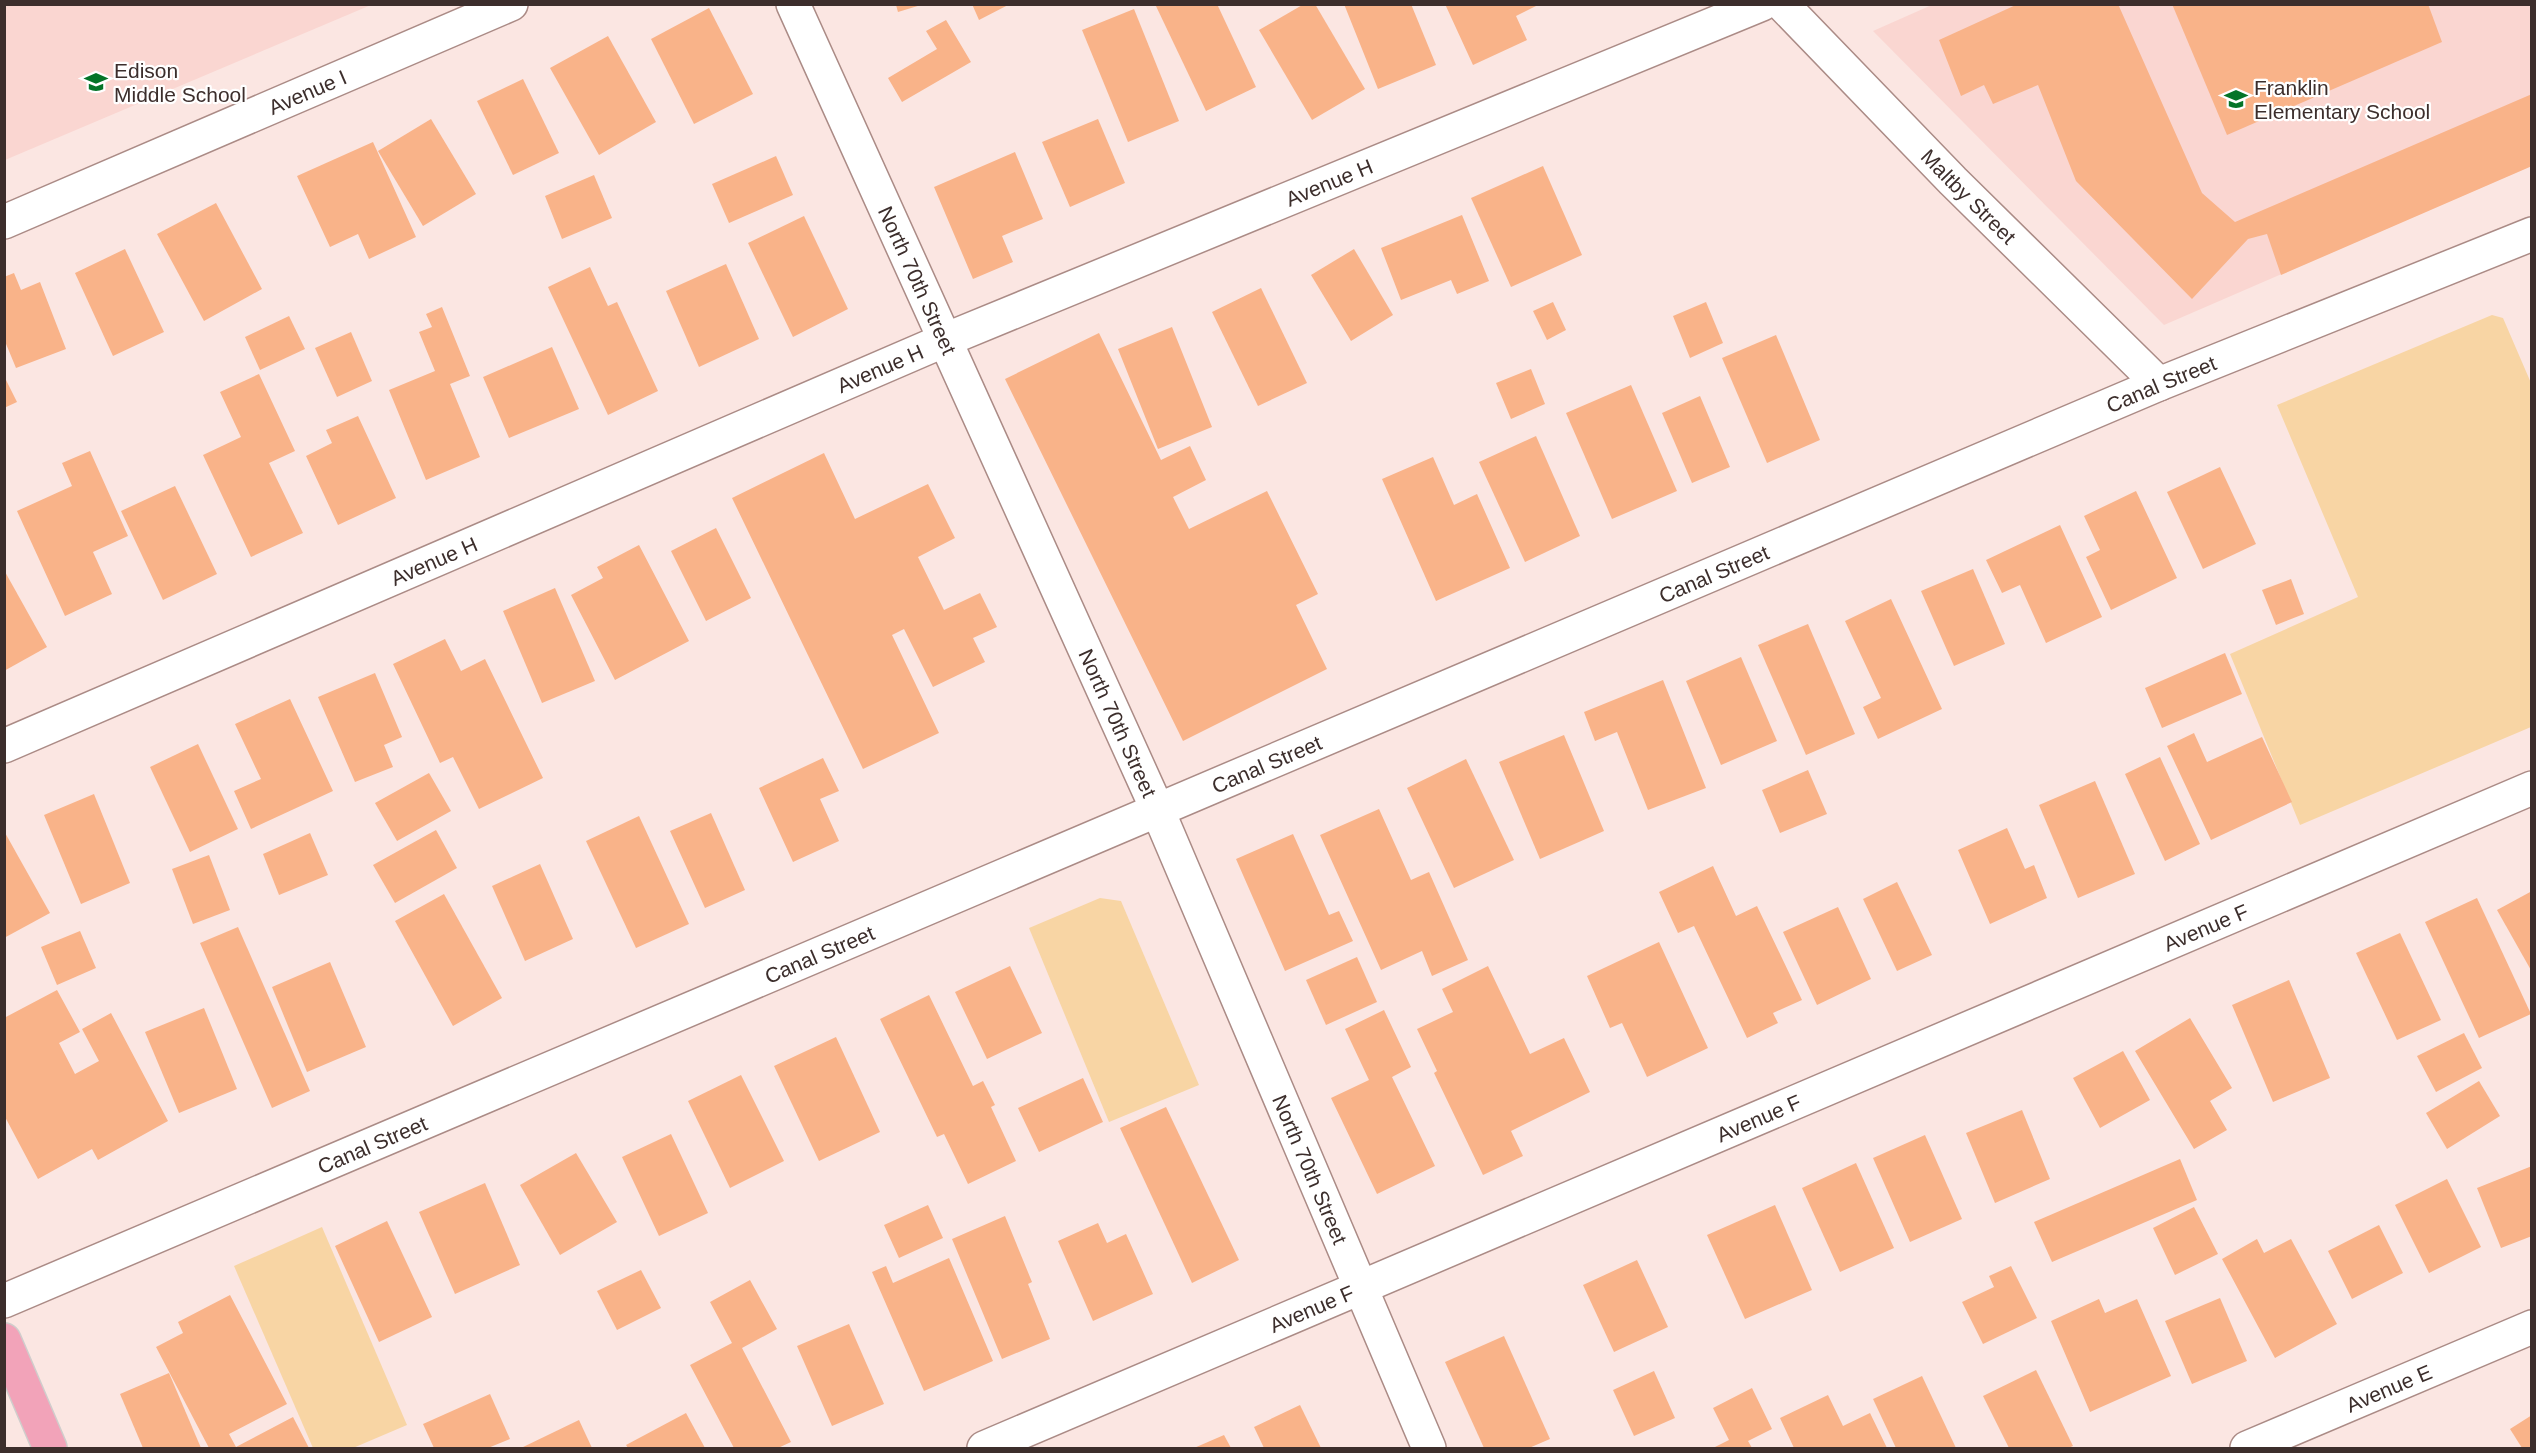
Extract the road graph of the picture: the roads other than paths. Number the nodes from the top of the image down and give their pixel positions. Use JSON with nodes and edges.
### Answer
{"nodes":[{"id":1,"x":511,"y":4,"type":"edge"},
{"id":2,"x":793,"y":4,"type":"edge"},
{"id":3,"x":1762,"y":4,"type":"edge"},
{"id":4,"x":1782,"y":4,"type":"edge"},
{"id":5,"x":4,"y":222,"type":"edge"},
{"id":6,"x":2529,"y":241,"type":"edge"},
{"id":7,"x":945,"y":340,"type":"junction"},
{"id":8,"x":2159,"y":384,"type":"junction"},
{"id":9,"x":4,"y":747,"type":"edge"},
{"id":10,"x":2532,"y":788,"type":"edge"},
{"id":11,"x":1158,"y":811,"type":"junction"},
{"id":12,"x":1361,"y":1289,"type":"junction"},
{"id":13,"x":4,"y":1301,"type":"edge"},
{"id":14,"x":2532,"y":1327,"type":"edge"},
{"id":15,"x":4,"y":1340,"type":"edge"},
{"id":16,"x":51,"y":1449,"type":"edge"},
{"id":17,"x":984,"y":1449,"type":"edge"},
{"id":18,"x":1429,"y":1449,"type":"edge"},
{"id":19,"x":2247,"y":1449,"type":"edge"}],
"edges":[{"from":1,"to":5,"type":"street","name":"Avenue I"},
{"from":2,"to":7,"type":"street","name":"North 70th Street"},
{"from":3,"to":7,"type":"street","name":"Avenue H"},
{"from":4,"to":8,"type":"street","name":"Maltby Street"},
{"from":6,"to":8,"type":"street","name":"Canal Street"},
{"from":7,"to":9,"type":"street","name":"Avenue H"},
{"from":7,"to":11,"type":"street","name":"North 70th Street"},
{"from":8,"to":11,"type":"street","name":"Canal Street"},
{"from":10,"to":12,"type":"street","name":"Avenue F"},
{"from":11,"to":12,"type":"street","name":"North 70th Street"},
{"from":11,"to":13,"type":"street","name":"Canal Street"},
{"from":12,"to":17,"type":"street","name":"Avenue F"},
{"from":12,"to":18,"type":"street","name":"North 70th Street"},
{"from":14,"to":19,"type":"street","name":"Avenue E"},
{"from":15,"to":16,"type":"main road"}]}
